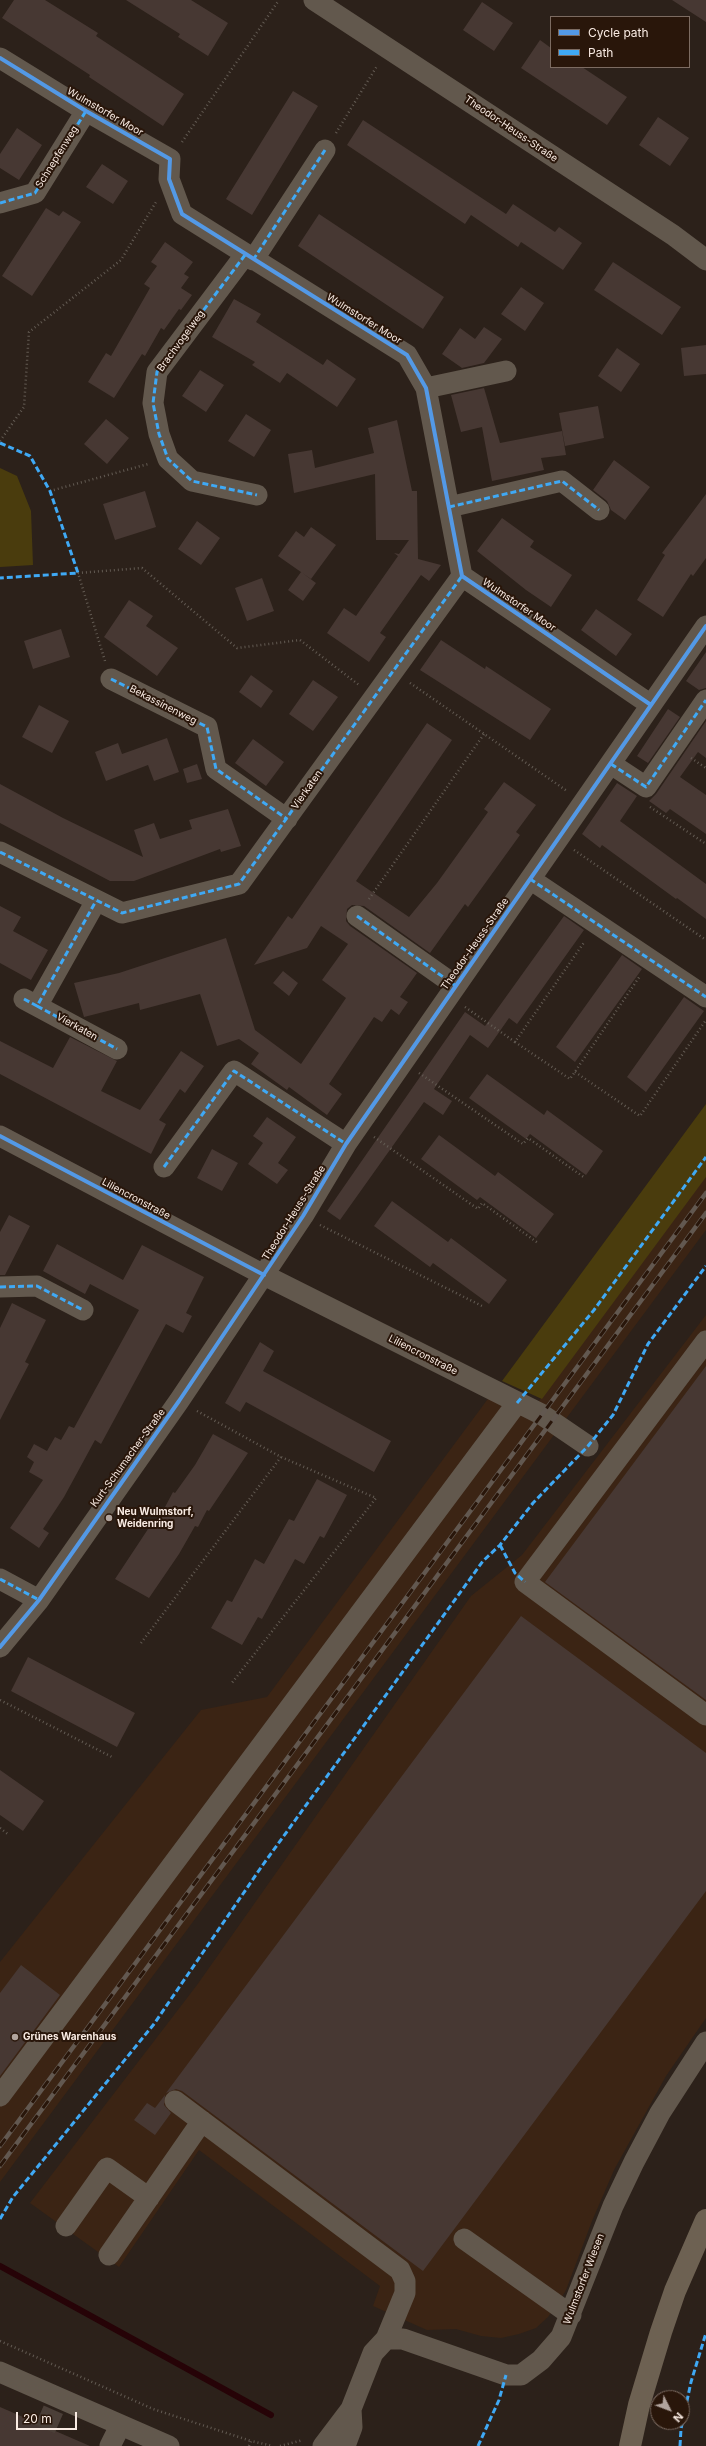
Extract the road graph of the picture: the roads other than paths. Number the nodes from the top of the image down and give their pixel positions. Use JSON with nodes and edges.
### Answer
{"nodes":[{"id":1,"x":314,"y":0,"type":"edge"},
{"id":2,"x":0,"y":58,"type":"edge"},
{"id":3,"x":86,"y":111,"type":"junction"},
{"id":4,"x":325,"y":150,"type":"road end"},
{"id":5,"x":0,"y":203,"type":"edge"},
{"id":6,"x":249,"y":258,"type":"junction"},
{"id":7,"x":706,"y":260,"type":"edge"},
{"id":8,"x":506,"y":371,"type":"dead end"},
{"id":9,"x":426,"y":388,"type":"junction"},
{"id":10,"x":258,"y":495,"type":"dead end"},
{"id":11,"x":449,"y":506,"type":"junction"},
{"id":12,"x":599,"y":510,"type":"dead end"},
{"id":13,"x":462,"y":576,"type":"junction"},
{"id":14,"x":706,"y":626,"type":"edge"},
{"id":15,"x":111,"y":679,"type":"road end"},
{"id":16,"x":706,"y":700,"type":"edge"},
{"id":17,"x":651,"y":705,"type":"junction"},
{"id":18,"x":611,"y":764,"type":"junction"},
{"id":19,"x":287,"y":819,"type":"junction"},
{"id":20,"x":0,"y":852,"type":"edge"},
{"id":21,"x":530,"y":879,"type":"junction"},
{"id":22,"x":96,"y":901,"type":"junction"},
{"id":23,"x":357,"y":916,"type":"road end"},
{"id":24,"x":453,"y":991,"type":"junction"},
{"id":25,"x":706,"y":997,"type":"edge"},
{"id":26,"x":116,"y":1049,"type":"dead end"},
{"id":27,"x":0,"y":1136,"type":"edge"},
{"id":28,"x":346,"y":1144,"type":"junction"},
{"id":29,"x":164,"y":1167,"type":"dead end"},
{"id":30,"x":264,"y":1275,"type":"junction"},
{"id":31,"x":0,"y":1287,"type":"edge"},
{"id":32,"x":83,"y":1310,"type":"dead end"},
{"id":33,"x":706,"y":1341,"type":"edge"},
{"id":34,"x":517,"y":1403,"type":"junction"},
{"id":35,"x":588,"y":1446,"type":"dead end"},
{"id":36,"x":0,"y":1579,"type":"edge"},
{"id":37,"x":39,"y":1600,"type":"junction"},
{"id":38,"x":0,"y":1647,"type":"edge"},
{"id":39,"x":706,"y":1715,"type":"edge"},
{"id":40,"x":706,"y":2042,"type":"edge"},
{"id":41,"x":0,"y":2096,"type":"edge"},
{"id":42,"x":174,"y":2101,"type":"dead end"},
{"id":43,"x":202,"y":2121,"type":"junction"},
{"id":44,"x":149,"y":2198,"type":"junction"},
{"id":45,"x":706,"y":2220,"type":"edge"},
{"id":46,"x":66,"y":2226,"type":"dead end"},
{"id":47,"x":464,"y":2239,"type":"dead end"},
{"id":48,"x":109,"y":2255,"type":"dead end"},
{"id":49,"x":572,"y":2315,"type":"junction"},
{"id":50,"x":386,"y":2340,"type":"junction"},
{"id":51,"x":0,"y":2372,"type":"edge"},
{"id":52,"x":351,"y":2409,"type":"junction"},
{"id":53,"x":120,"y":2426,"type":"junction"},
{"id":54,"x":110,"y":2446,"type":"edge"},
{"id":55,"x":169,"y":2446,"type":"edge"},
{"id":56,"x":323,"y":2446,"type":"edge"},
{"id":57,"x":345,"y":2446,"type":"edge"},
{"id":58,"x":630,"y":2446,"type":"edge"}],
"edges":[{"from":1,"to":7,"type":"street","name":"Theodor-Heuss-Straße"},
{"from":2,"to":3,"type":"street","name":"Wulmstorfer Moor"},
{"from":3,"to":5,"type":"street","name":"Schnepfenweg"},
{"from":3,"to":6,"type":"street","name":"Wulmstorfer Moor"},
{"from":4,"to":6,"type":"street"},
{"from":6,"to":9,"type":"street","name":"Wulmstorfer Moor"},
{"from":6,"to":10,"type":"street","name":"Brachvogelweg"},
{"from":8,"to":9,"type":"street"},
{"from":9,"to":11,"type":"street","name":"Wulmstorfer Moor"},
{"from":11,"to":12,"type":"street"},
{"from":11,"to":13,"type":"street","name":"Wulmstorfer Moor"},
{"from":13,"to":17,"type":"street","name":"Wulmstorfer Moor"},
{"from":13,"to":19,"type":"street","name":"Vierkaten"},
{"from":14,"to":17,"type":"street","name":"Theodor-Heuss-Straße"},
{"from":15,"to":19,"type":"street","name":"Bekassinenweg"},
{"from":16,"to":18,"type":"street"},
{"from":17,"to":18,"type":"street","name":"Theodor-Heuss-Straße"},
{"from":18,"to":21,"type":"street","name":"Theodor-Heuss-Straße"},
{"from":19,"to":22,"type":"street","name":"Vierkaten"},
{"from":20,"to":22,"type":"street","name":"Vierkaten"},
{"from":21,"to":24,"type":"street","name":"Theodor-Heuss-Straße"},
{"from":21,"to":25,"type":"street"},
{"from":22,"to":26,"type":"street","name":"Vierkaten"},
{"from":23,"to":24,"type":"street"},
{"from":24,"to":28,"type":"street","name":"Theodor-Heuss-Straße"},
{"from":27,"to":30,"type":"street","name":"Liliencronstraße"},
{"from":28,"to":29,"type":"street"},
{"from":28,"to":30,"type":"street","name":"Theodor-Heuss-Straße"},
{"from":30,"to":34,"type":"street","name":"Liliencronstraße"},
{"from":30,"to":37,"type":"street","name":"Kurt-Schumacher-Straße"},
{"from":31,"to":32,"type":"street"},
{"from":33,"to":39,"type":"street"},
{"from":34,"to":35,"type":"street","name":"Liliencronstraße"},
{"from":34,"to":41,"type":"street"},
{"from":36,"to":37,"type":"street"},
{"from":37,"to":38,"type":"street","name":"Kurt-Schumacher-Straße"},
{"from":40,"to":49,"type":"street","name":"Wulmstorfer Wiesen"},
{"from":42,"to":43,"type":"street"},
{"from":43,"to":44,"type":"street"},
{"from":43,"to":50,"type":"street"},
{"from":44,"to":46,"type":"street"},
{"from":44,"to":48,"type":"street"},
{"from":45,"to":58,"type":"main road"},
{"from":47,"to":49,"type":"street"},
{"from":49,"to":50,"type":"street","name":"Wulmstorfer Wiesen"},
{"from":50,"to":52,"type":"street"},
{"from":51,"to":53,"type":"street"},
{"from":52,"to":56,"type":"street"},
{"from":52,"to":57,"type":"street"},
{"from":53,"to":54,"type":"street"},
{"from":53,"to":55,"type":"street"}]}
